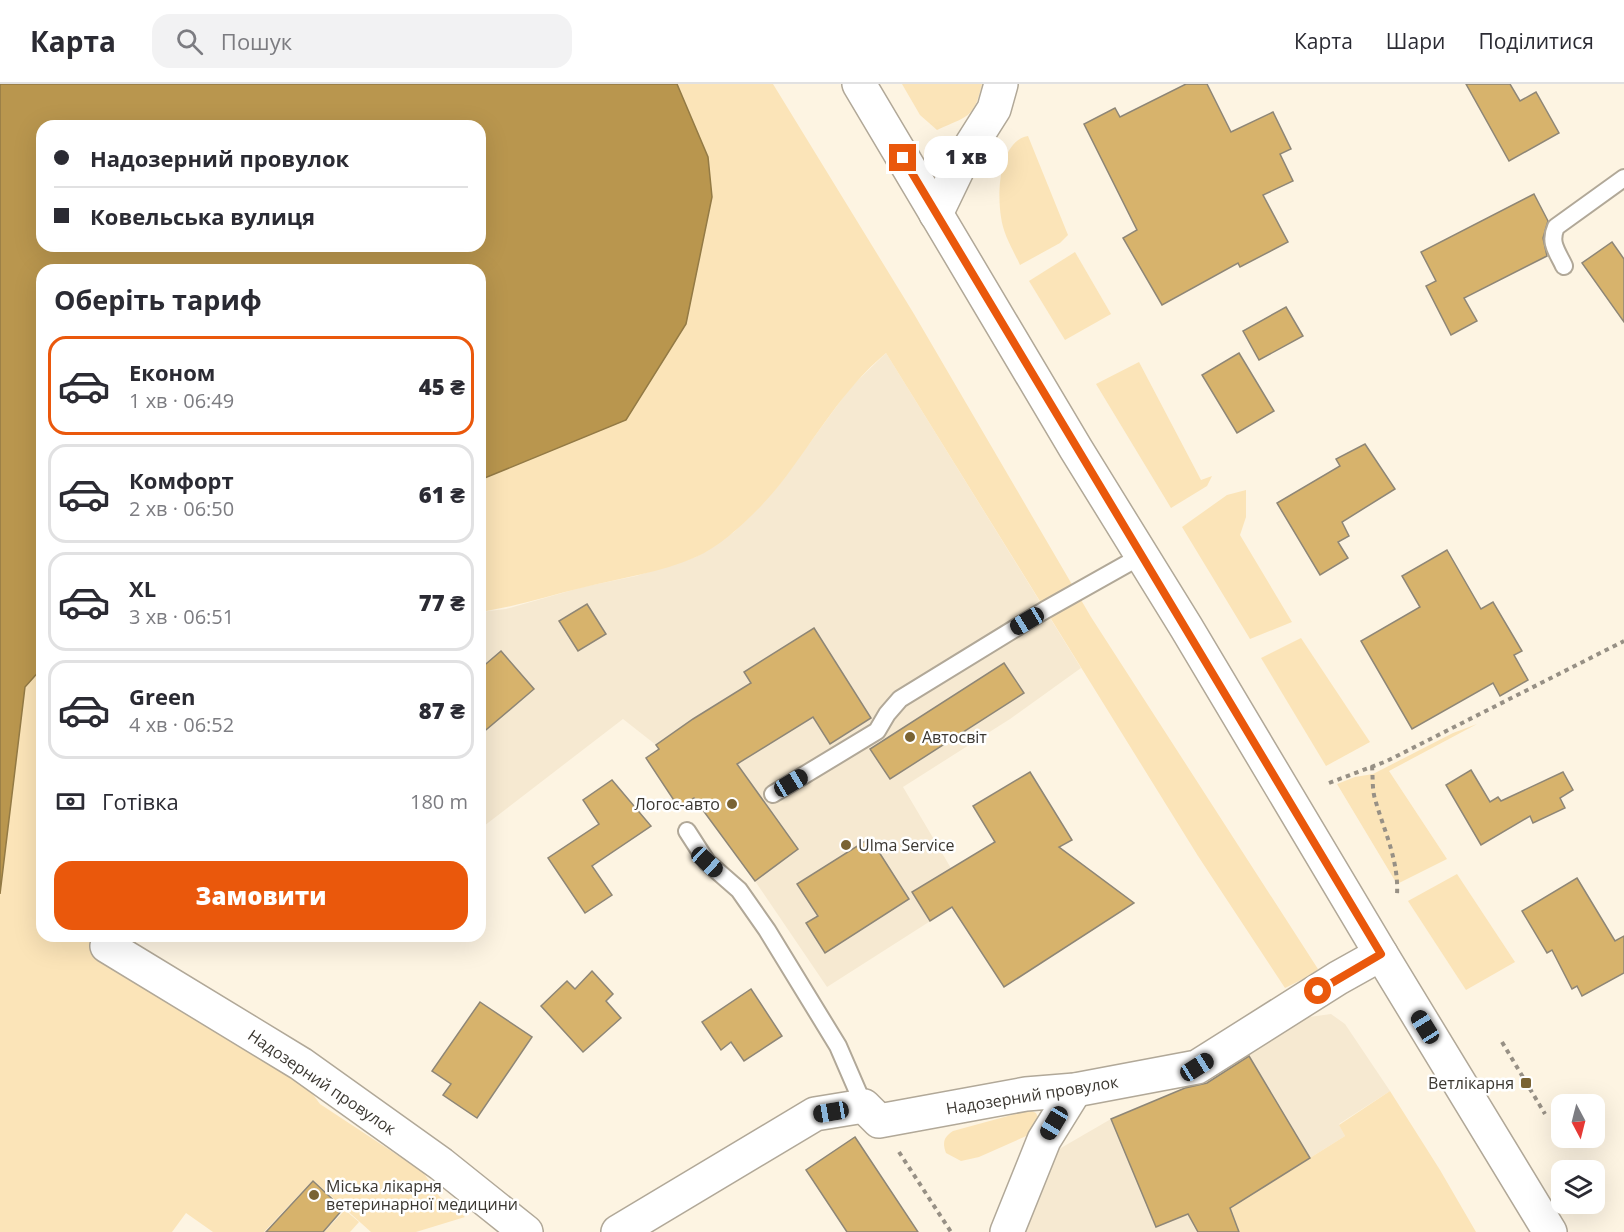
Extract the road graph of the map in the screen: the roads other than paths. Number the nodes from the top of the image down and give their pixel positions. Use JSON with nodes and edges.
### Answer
{"nodes":[{"id":1,"x":859,"y":84,"type":"edge"},
{"id":2,"x":1001,"y":84,"type":"edge"},
{"id":3,"x":1624,"y":178,"type":"edge"},
{"id":4,"x":936,"y":214,"type":"junction"},
{"id":5,"x":1564,"y":266,"type":"dead end"},
{"id":6,"x":1141,"y":556,"type":"junction"},
{"id":7,"x":773,"y":794,"type":"dead end"},
{"id":8,"x":687,"y":831,"type":"dead end"},
{"id":9,"x":103,"y":942,"type":"edge"},
{"id":10,"x":1381,"y":954,"type":"junction"},
{"id":11,"x":1075,"y":1090,"type":"junction"},
{"id":12,"x":872,"y":1113,"type":"junction"},
{"id":13,"x":526,"y":1232,"type":"edge"},
{"id":14,"x":618,"y":1232,"type":"edge"},
{"id":15,"x":1007,"y":1232,"type":"edge"},
{"id":16,"x":1550,"y":1232,"type":"edge"}],
"edges":[{"from":1,"to":4,"type":"street"},
{"from":2,"to":4,"type":"street"},
{"from":3,"to":5,"type":"lane"},
{"from":4,"to":6,"type":"street"},
{"from":6,"to":7,"type":"lane"},
{"from":6,"to":10,"type":"street"},
{"from":8,"to":12,"type":"lane"},
{"from":9,"to":13,"type":"street","name":"Надозерний провулок"},
{"from":10,"to":11,"type":"street","name":"Надозерний провулок"},
{"from":10,"to":16,"type":"street"},
{"from":11,"to":12,"type":"street","name":"Надозерний провулок"},
{"from":11,"to":15,"type":"street"},
{"from":12,"to":14,"type":"street","name":"Надозерний провулок"}]}
